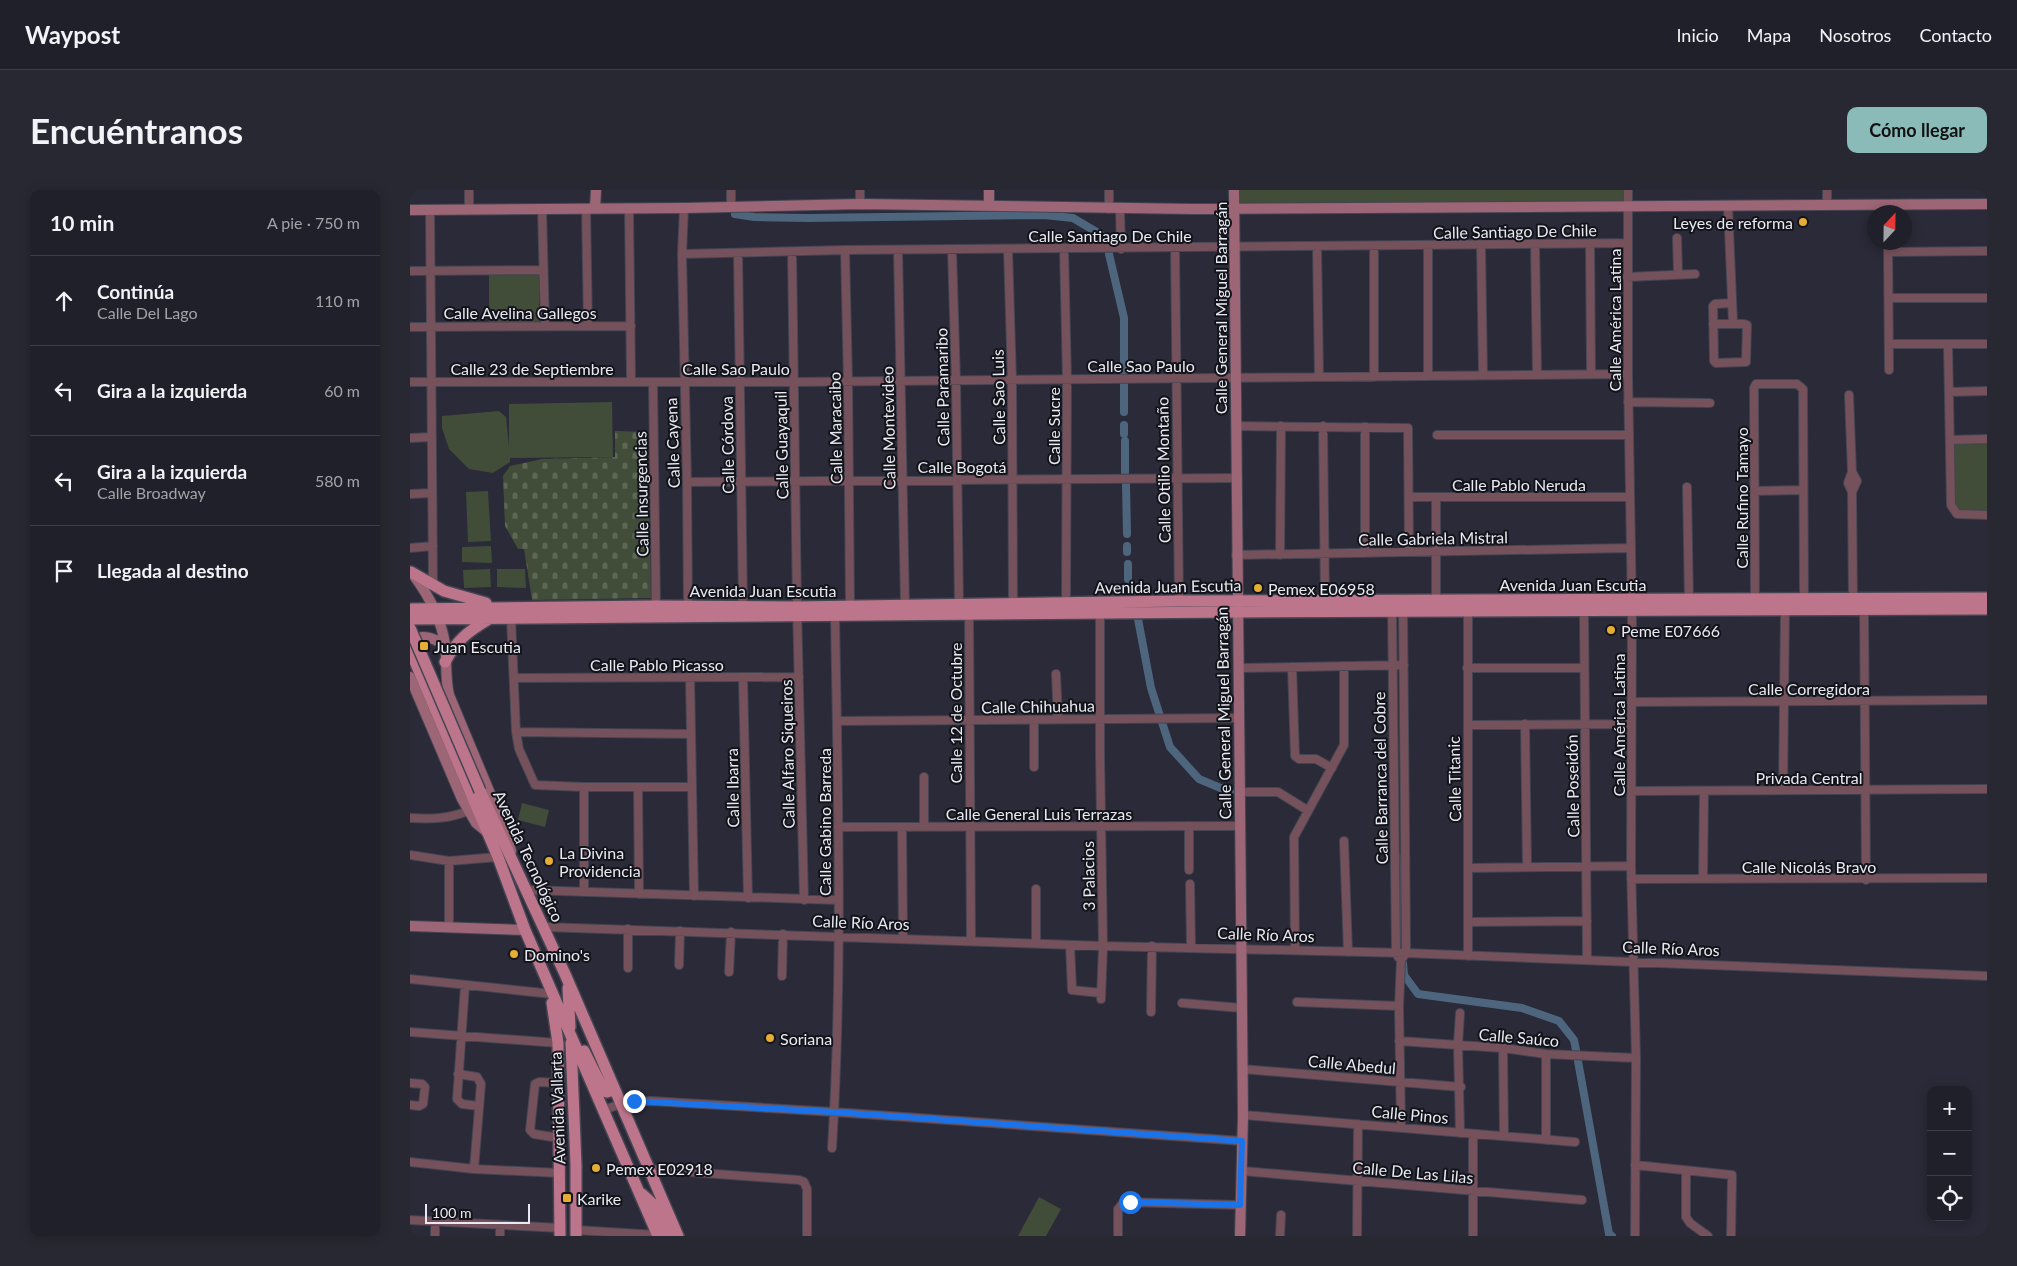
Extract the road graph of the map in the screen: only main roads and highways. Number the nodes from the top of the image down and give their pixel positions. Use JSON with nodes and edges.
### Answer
{"nodes":[{"id":1,"x":596,"y":190,"type":"edge"},
{"id":2,"x":989,"y":190,"type":"edge"},
{"id":3,"x":1234,"y":190,"type":"edge"},
{"id":4,"x":1987,"y":204,"type":"edge"},
{"id":5,"x":989,"y":205,"type":"junction"},
{"id":6,"x":590,"y":208,"type":"junction"},
{"id":7,"x":1867,"y":208,"type":"edge"},
{"id":8,"x":1912,"y":208,"type":"edge"},
{"id":9,"x":1233,"y":209,"type":"junction"},
{"id":10,"x":410,"y":210,"type":"edge"},
{"id":11,"x":411,"y":571,"type":"edge"},
{"id":12,"x":1987,"y":598,"type":"edge"},
{"id":13,"x":1755,"y":605,"type":"junction"},
{"id":14,"x":1859,"y":605,"type":"junction"},
{"id":15,"x":1468,"y":606,"type":"junction"},
{"id":16,"x":1631,"y":606,"type":"junction"},
{"id":17,"x":1139,"y":607,"type":"junction"},
{"id":18,"x":1237,"y":607,"type":"junction"},
{"id":19,"x":1398,"y":607,"type":"junction"},
{"id":20,"x":410,"y":608,"type":"edge"},
{"id":21,"x":434,"y":608,"type":"junction"},
{"id":22,"x":502,"y":608,"type":"junction"},
{"id":23,"x":1100,"y":608,"type":"junction"},
{"id":24,"x":1987,"y":609,"type":"edge"},
{"id":25,"x":964,"y":610,"type":"junction"},
{"id":26,"x":688,"y":612,"type":"junction"},
{"id":27,"x":798,"y":612,"type":"junction"},
{"id":28,"x":490,"y":618,"type":"junction"},
{"id":29,"x":410,"y":619,"type":"edge"},
{"id":30,"x":438,"y":620,"type":"junction"},
{"id":31,"x":410,"y":628,"type":"edge"},
{"id":32,"x":410,"y":641,"type":"edge"},
{"id":33,"x":445,"y":644,"type":"junction"},
{"id":34,"x":410,"y":650,"type":"edge"},
{"id":35,"x":444,"y":662,"type":"junction"},
{"id":36,"x":410,"y":678,"type":"edge"},
{"id":37,"x":475,"y":789,"type":"junction"},
{"id":38,"x":488,"y":833,"type":"junction"},
{"id":39,"x":512,"y":857,"type":"junction"},
{"id":40,"x":410,"y":926,"type":"edge"},
{"id":41,"x":525,"y":930,"type":"junction"},
{"id":42,"x":568,"y":980,"type":"junction"},
{"id":43,"x":552,"y":994,"type":"junction"},
{"id":44,"x":572,"y":1040,"type":"junction"},
{"id":45,"x":614,"y":1090,"type":"junction"},
{"id":46,"x":639,"y":1192,"type":"junction"},
{"id":47,"x":560,"y":1232,"type":"edge"},
{"id":48,"x":576,"y":1233,"type":"edge"},
{"id":49,"x":660,"y":1236,"type":"edge"},
{"id":50,"x":678,"y":1236,"type":"edge"},
{"id":51,"x":1240,"y":1236,"type":"edge"}],
"edges":[{"from":1,"to":6,"type":"main road"},
{"from":2,"to":5,"type":"main road"},
{"from":3,"to":9,"type":"main road","name":"Calle General Miguel Barragán"},
{"from":4,"to":8,"type":"main road"},
{"from":5,"to":6,"type":"main road"},
{"from":5,"to":9,"type":"main road"},
{"from":6,"to":10,"type":"main road"},
{"from":7,"to":9,"type":"main road"},
{"from":9,"to":18,"type":"main road","name":"Calle General Miguel Barragán"},
{"from":11,"to":21,"type":"main road"},
{"from":11,"to":22,"type":"main road"},
{"from":12,"to":14,"type":"main road","name":"Avenida Juan Escutia"},
{"from":13,"to":14,"type":"main road","name":"Avenida Juan Escutia"},
{"from":13,"to":14,"type":"main road","name":"Avenida Juan Escutia"},
{"from":13,"to":16,"type":"main road","name":"Avenida Juan Escutia"},
{"from":14,"to":24,"type":"main road","name":"Avenida Juan Escutia"},
{"from":15,"to":16,"type":"main road","name":"Avenida Juan Escutia"},
{"from":15,"to":16,"type":"main road","name":"Avenida Juan Escutia"},
{"from":15,"to":19,"type":"main road","name":"Avenida Juan Escutia"},
{"from":15,"to":19,"type":"main road","name":"Avenida Juan Escutia"},
{"from":17,"to":18,"type":"main road","name":"Avenida Juan Escutia"},
{"from":17,"to":18,"type":"main road","name":"Avenida Juan Escutia"},
{"from":17,"to":23,"type":"main road","name":"Avenida Juan Escutia"},
{"from":18,"to":19,"type":"main road","name":"Avenida Juan Escutia"},
{"from":18,"to":19,"type":"main road","name":"Avenida Juan Escutia"},
{"from":18,"to":51,"type":"main road","name":"Calle General Miguel Barragán"},
{"from":20,"to":21,"type":"main road","name":"Avenida Juan Escutia"},
{"from":21,"to":22,"type":"main road","name":"Avenida Juan Escutia"},
{"from":21,"to":30,"type":"main road"},
{"from":22,"to":26,"type":"main road","name":"Avenida Juan Escutia"},
{"from":23,"to":25,"type":"main road","name":"Avenida Juan Escutia"},
{"from":23,"to":25,"type":"main road","name":"Avenida Juan Escutia"},
{"from":25,"to":27,"type":"main road","name":"Avenida Juan Escutia"},
{"from":25,"to":27,"type":"main road","name":"Avenida Juan Escutia"},
{"from":26,"to":27,"type":"main road","name":"Avenida Juan Escutia"},
{"from":26,"to":27,"type":"main road","name":"Avenida Juan Escutia"},
{"from":26,"to":28,"type":"main road","name":"Avenida Juan Escutia"},
{"from":28,"to":30,"type":"main road","name":"Avenida Juan Escutia"},
{"from":28,"to":35,"type":"main road"},
{"from":29,"to":30,"type":"main road","name":"Avenida Juan Escutia"},
{"from":30,"to":33,"type":"main road"},
{"from":31,"to":37,"type":"main road","name":"Avenida Tecnológico","bridge":true},
{"from":32,"to":33,"type":"main road"},
{"from":33,"to":35,"type":"main road"},
{"from":34,"to":37,"type":"main road","name":"Avenida Tecnológico"},
{"from":35,"to":39,"type":"main road"},
{"from":36,"to":38,"type":"main road"},
{"from":37,"to":38,"type":"main road","name":"Avenida Tecnológico"},
{"from":37,"to":39,"type":"main road","name":"Avenida Tecnológico"},
{"from":38,"to":41,"type":"main road","name":"Avenida Tecnológico"},
{"from":39,"to":42,"type":"main road","name":"Avenida Tecnológico"},
{"from":40,"to":41,"type":"main road"},
{"from":41,"to":43,"type":"main road","name":"Avenida Tecnológico"},
{"from":42,"to":44,"type":"main road","name":"Avenida Vallarta"},
{"from":42,"to":45,"type":"main road","name":"Avenida Tecnológico"},
{"from":43,"to":44,"type":"main road","name":"Avenida Tecnológico"},
{"from":43,"to":47,"type":"main road","name":"Avenida Vallarta"},
{"from":44,"to":45,"type":"main road"},
{"from":44,"to":46,"type":"main road","name":"Avenida Tecnológico"},
{"from":44,"to":48,"type":"main road","name":"Avenida Vallarta"},
{"from":45,"to":50,"type":"main road","name":"Avenida Tecnológico"},
{"from":46,"to":49,"type":"main road","name":"Avenida Tecnológico"},
{"from":46,"to":50,"type":"main road"}]}
